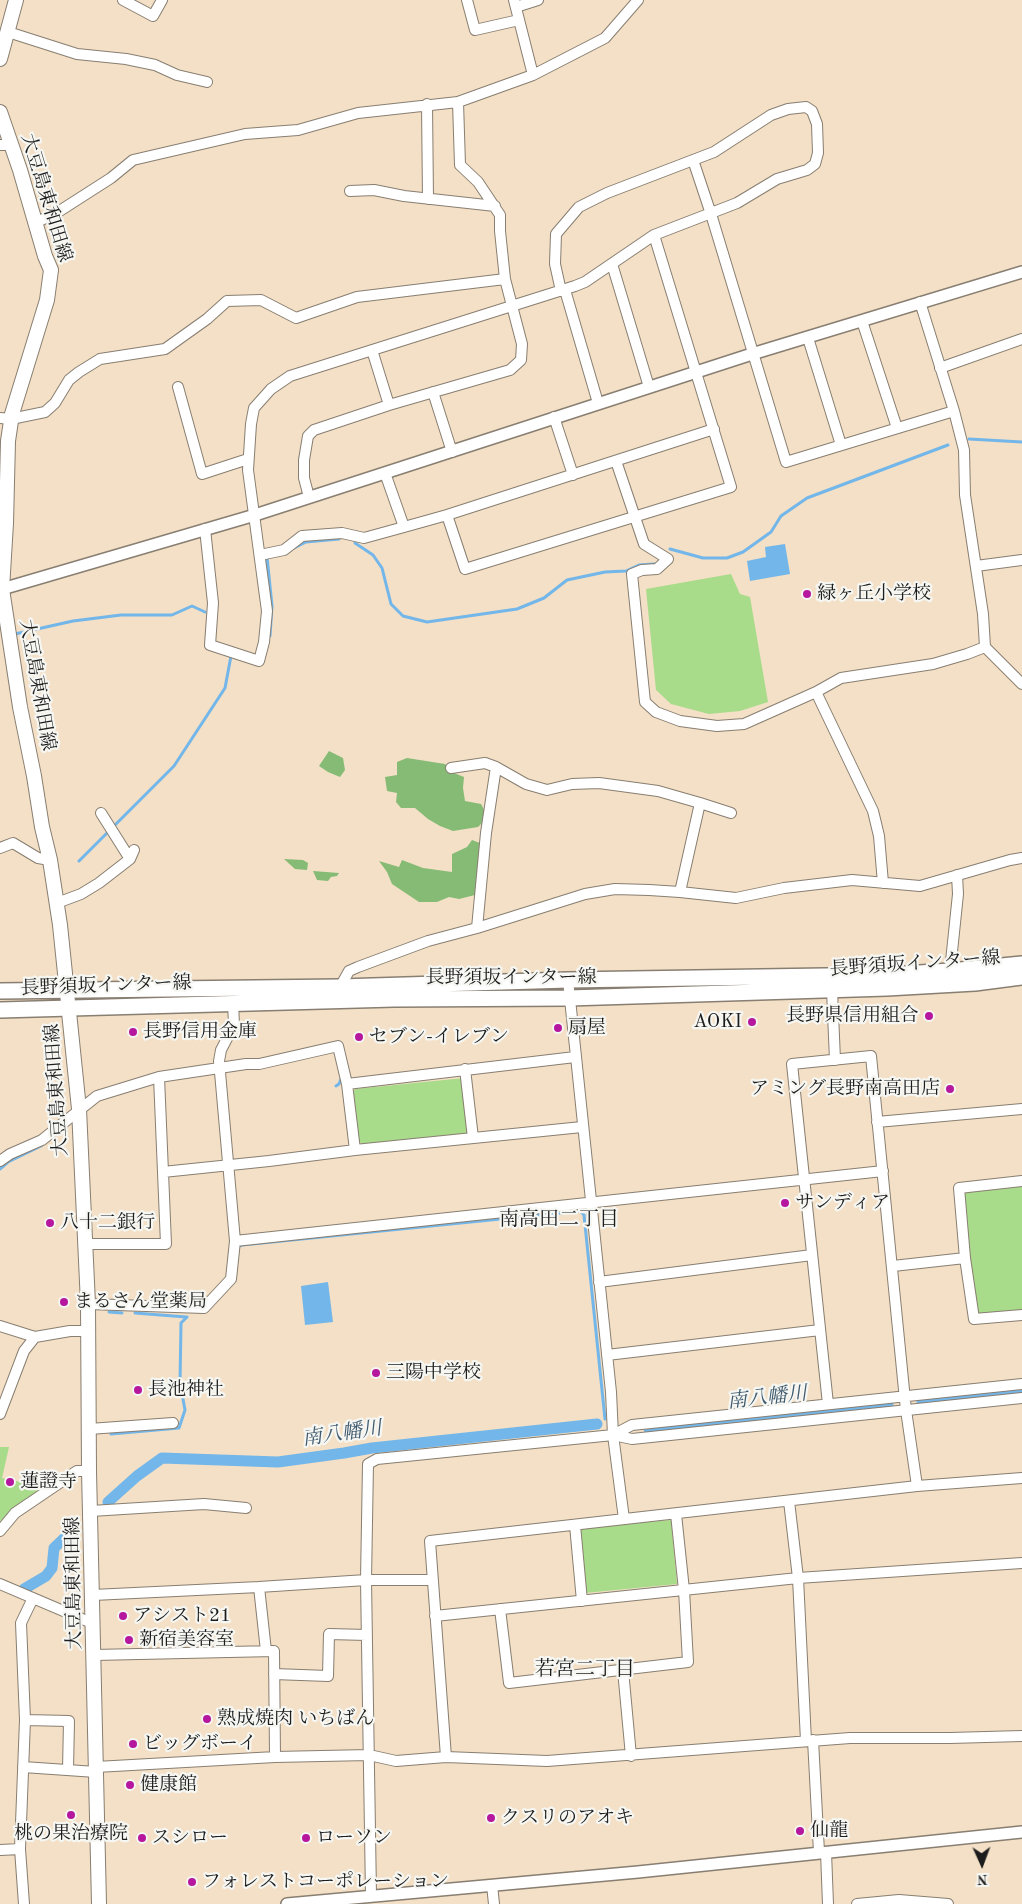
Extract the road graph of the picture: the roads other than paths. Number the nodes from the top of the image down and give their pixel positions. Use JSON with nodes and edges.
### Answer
{"nodes":[{"id":1,"x":16,"y":0,"type":"edge"},
{"id":2,"x":123,"y":0,"type":"edge"},
{"id":3,"x":162,"y":0,"type":"edge"},
{"id":4,"x":467,"y":0,"type":"edge"},
{"id":5,"x":538,"y":0,"type":"edge"},
{"id":6,"x":638,"y":0,"type":"edge"},
{"id":7,"x":515,"y":4,"type":"edge"},
{"id":8,"x":519,"y":20,"type":"junction"},
{"id":9,"x":8,"y":32,"type":"junction"},
{"id":10,"x":0,"y":59,"type":"edge"},
{"id":11,"x":534,"y":75,"type":"junction"},
{"id":12,"x":207,"y":82,"type":"dead end"},
{"id":13,"x":458,"y":102,"type":"junction"},
{"id":14,"x":427,"y":104,"type":"junction"},
{"id":15,"x":0,"y":112,"type":"edge"},
{"id":16,"x":5,"y":145,"type":"edge"},
{"id":17,"x":693,"y":160,"type":"junction"},
{"id":18,"x":350,"y":191,"type":"dead end"},
{"id":19,"x":428,"y":199,"type":"junction"},
{"id":20,"x":495,"y":206,"type":"junction"},
{"id":21,"x":711,"y":214,"type":"junction"},
{"id":22,"x":35,"y":223,"type":"junction"},
{"id":23,"x":654,"y":235,"type":"junction"},
{"id":24,"x":612,"y":264,"type":"junction"},
{"id":25,"x":1022,"y":272,"type":"edge"},
{"id":26,"x":505,"y":279,"type":"junction"},
{"id":27,"x":563,"y":290,"type":"junction"},
{"id":28,"x":920,"y":302,"type":"junction"},
{"id":29,"x":511,"y":307,"type":"junction"},
{"id":30,"x":862,"y":321,"type":"junction"},
{"id":31,"x":808,"y":338,"type":"junction"},
{"id":32,"x":1022,"y":339,"type":"edge"},
{"id":33,"x":372,"y":350,"type":"junction"},
{"id":34,"x":752,"y":354,"type":"junction"},
{"id":35,"x":940,"y":368,"type":"junction"},
{"id":36,"x":695,"y":373,"type":"junction"},
{"id":37,"x":178,"y":387,"type":"dead end"},
{"id":38,"x":649,"y":387,"type":"junction"},
{"id":39,"x":433,"y":392,"type":"junction"},
{"id":40,"x":598,"y":403,"type":"junction"},
{"id":41,"x":389,"y":405,"type":"junction"},
{"id":42,"x":954,"y":411,"type":"junction"},
{"id":43,"x":554,"y":417,"type":"junction"},
{"id":44,"x":6,"y":418,"type":"edge"},
{"id":45,"x":896,"y":428,"type":"junction"},
{"id":46,"x":714,"y":429,"type":"junction"},
{"id":47,"x":841,"y":445,"type":"junction"},
{"id":48,"x":452,"y":452,"type":"junction"},
{"id":49,"x":248,"y":459,"type":"junction"},
{"id":50,"x":616,"y":461,"type":"junction"},
{"id":51,"x":385,"y":472,"type":"junction"},
{"id":52,"x":573,"y":475,"type":"junction"},
{"id":53,"x":309,"y":497,"type":"junction"},
{"id":54,"x":255,"y":515,"type":"junction"},
{"id":55,"x":447,"y":515,"type":"junction"},
{"id":56,"x":634,"y":517,"type":"junction"},
{"id":57,"x":3,"y":523,"type":"edge"},
{"id":58,"x":404,"y":526,"type":"junction"},
{"id":59,"x":205,"y":528,"type":"junction"},
{"id":60,"x":260,"y":555,"type":"junction"},
{"id":61,"x":1022,"y":560,"type":"edge"},
{"id":62,"x":976,"y":566,"type":"junction"},
{"id":63,"x":2,"y":589,"type":"junction"},
{"id":64,"x":5,"y":636,"type":"edge"},
{"id":65,"x":985,"y":646,"type":"junction"},
{"id":66,"x":1022,"y":684,"type":"edge"},
{"id":67,"x":816,"y":692,"type":"junction"},
{"id":68,"x":496,"y":767,"type":"junction"},
{"id":69,"x":451,"y":768,"type":"dead end"},
{"id":70,"x":700,"y":803,"type":"junction"},
{"id":71,"x":101,"y":813,"type":"dead end"},
{"id":72,"x":731,"y":813,"type":"dead end"},
{"id":73,"x":0,"y":848,"type":"edge"},
{"id":74,"x":1022,"y":858,"type":"edge"},
{"id":75,"x":50,"y":860,"type":"junction"},
{"id":76,"x":957,"y":875,"type":"junction"},
{"id":77,"x":884,"y":883,"type":"junction"},
{"id":78,"x":680,"y":892,"type":"junction"},
{"id":79,"x":57,"y":903,"type":"junction"},
{"id":80,"x":477,"y":928,"type":"junction"},
{"id":81,"x":1022,"y":964,"type":"edge"},
{"id":82,"x":950,"y":971,"type":"junction"},
{"id":83,"x":1022,"y":977,"type":"edge"},
{"id":84,"x":568,"y":980,"type":"junction"},
{"id":85,"x":340,"y":987,"type":"junction"},
{"id":86,"x":68,"y":990,"type":"junction"},
{"id":87,"x":832,"y":990,"type":"junction"},
{"id":88,"x":0,"y":991,"type":"edge"},
{"id":89,"x":569,"y":998,"type":"junction"},
{"id":90,"x":233,"y":1002,"type":"junction"},
{"id":91,"x":69,"y":1008,"type":"junction"},
{"id":92,"x":0,"y":1010,"type":"edge"},
{"id":93,"x":576,"y":1058,"type":"junction"},
{"id":94,"x":835,"y":1060,"type":"junction"},
{"id":95,"x":220,"y":1068,"type":"junction"},
{"id":96,"x":465,"y":1069,"type":"junction"},
{"id":97,"x":159,"y":1077,"type":"junction"},
{"id":98,"x":347,"y":1084,"type":"junction"},
{"id":99,"x":1022,"y":1109,"type":"edge"},
{"id":100,"x":79,"y":1110,"type":"junction"},
{"id":101,"x":877,"y":1122,"type":"junction"},
{"id":102,"x":582,"y":1127,"type":"junction"},
{"id":103,"x":472,"y":1138,"type":"junction"},
{"id":104,"x":355,"y":1150,"type":"junction"},
{"id":105,"x":0,"y":1160,"type":"edge"},
{"id":106,"x":229,"y":1164,"type":"junction"},
{"id":107,"x":883,"y":1171,"type":"junction"},
{"id":108,"x":164,"y":1172,"type":"junction"},
{"id":109,"x":804,"y":1180,"type":"junction"},
{"id":110,"x":1022,"y":1182,"type":"edge"},
{"id":111,"x":590,"y":1203,"type":"junction"},
{"id":112,"x":236,"y":1241,"type":"junction"},
{"id":113,"x":85,"y":1244,"type":"junction"},
{"id":114,"x":812,"y":1255,"type":"junction"},
{"id":115,"x":965,"y":1258,"type":"junction"},
{"id":116,"x":893,"y":1266,"type":"junction"},
{"id":117,"x":600,"y":1282,"type":"junction"},
{"id":118,"x":88,"y":1304,"type":"junction"},
{"id":119,"x":1022,"y":1315,"type":"edge"},
{"id":120,"x":0,"y":1326,"type":"edge"},
{"id":121,"x":820,"y":1330,"type":"junction"},
{"id":122,"x":88,"y":1331,"type":"junction"},
{"id":123,"x":35,"y":1337,"type":"junction"},
{"id":124,"x":607,"y":1355,"type":"junction"},
{"id":125,"x":1022,"y":1384,"type":"edge"},
{"id":126,"x":905,"y":1396,"type":"junction"},
{"id":127,"x":1022,"y":1398,"type":"edge"},
{"id":128,"x":828,"y":1404,"type":"junction"},
{"id":129,"x":906,"y":1410,"type":"junction"},
{"id":130,"x":0,"y":1414,"type":"edge"},
{"id":131,"x":173,"y":1423,"type":"dead end"},
{"id":132,"x":89,"y":1429,"type":"junction"},
{"id":133,"x":613,"y":1435,"type":"junction"},
{"id":134,"x":89,"y":1471,"type":"junction"},
{"id":135,"x":1022,"y":1478,"type":"edge"},
{"id":136,"x":917,"y":1486,"type":"junction"},
{"id":137,"x":789,"y":1501,"type":"junction"},
{"id":138,"x":246,"y":1508,"type":"dead end"},
{"id":139,"x":91,"y":1511,"type":"junction"},
{"id":140,"x":676,"y":1514,"type":"junction"},
{"id":141,"x":624,"y":1519,"type":"junction"},
{"id":142,"x":575,"y":1525,"type":"junction"},
{"id":143,"x":0,"y":1531,"type":"edge"},
{"id":144,"x":1022,"y":1563,"type":"edge"},
{"id":145,"x":798,"y":1578,"type":"junction"},
{"id":146,"x":366,"y":1580,"type":"junction"},
{"id":147,"x":432,"y":1580,"type":"junction"},
{"id":148,"x":0,"y":1584,"type":"edge"},
{"id":149,"x":259,"y":1587,"type":"junction"},
{"id":150,"x":684,"y":1590,"type":"junction"},
{"id":151,"x":93,"y":1595,"type":"junction"},
{"id":152,"x":32,"y":1598,"type":"junction"},
{"id":153,"x":582,"y":1601,"type":"junction"},
{"id":154,"x":500,"y":1609,"type":"junction"},
{"id":155,"x":435,"y":1616,"type":"junction"},
{"id":156,"x":94,"y":1624,"type":"junction"},
{"id":157,"x":367,"y":1635,"type":"junction"},
{"id":158,"x":266,"y":1651,"type":"junction"},
{"id":159,"x":94,"y":1654,"type":"junction"},
{"id":160,"x":623,"y":1670,"type":"junction"},
{"id":161,"x":274,"y":1674,"type":"junction"},
{"id":162,"x":25,"y":1720,"type":"junction"},
{"id":163,"x":1022,"y":1736,"type":"edge"},
{"id":164,"x":810,"y":1741,"type":"junction"},
{"id":165,"x":369,"y":1755,"type":"junction"},
{"id":166,"x":446,"y":1756,"type":"junction"},
{"id":167,"x":630,"y":1756,"type":"junction"},
{"id":168,"x":275,"y":1757,"type":"junction"},
{"id":169,"x":24,"y":1767,"type":"junction"},
{"id":170,"x":68,"y":1770,"type":"junction"},
{"id":171,"x":96,"y":1770,"type":"junction"},
{"id":172,"x":1022,"y":1832,"type":"edge"},
{"id":173,"x":20,"y":1849,"type":"junction"},
{"id":174,"x":0,"y":1850,"type":"edge"},
{"id":175,"x":823,"y":1852,"type":"junction"},
{"id":176,"x":492,"y":1886,"type":"junction"},
{"id":177,"x":371,"y":1895,"type":"junction"},
{"id":178,"x":933,"y":1903,"type":"edge"},
{"id":179,"x":24,"y":1904,"type":"edge"},
{"id":180,"x":99,"y":1904,"type":"edge"},
{"id":181,"x":287,"y":1904,"type":"edge"},
{"id":182,"x":494,"y":1904,"type":"edge"},
{"id":183,"x":828,"y":1904,"type":"edge"},
{"id":184,"x":857,"y":1904,"type":"edge"},
{"id":185,"x":948,"y":1904,"type":"edge"}],
"edges":[{"from":1,"to":9,"type":"main road"},
{"from":2,"to":3,"type":"street"},
{"from":4,"to":8,"type":"street"},
{"from":5,"to":7,"type":"street"},
{"from":6,"to":11,"type":"street"},
{"from":7,"to":8,"type":"street"},
{"from":8,"to":11,"type":"street"},
{"from":9,"to":10,"type":"main road"},
{"from":9,"to":12,"type":"street"},
{"from":11,"to":13,"type":"street"},
{"from":13,"to":14,"type":"street"},
{"from":13,"to":20,"type":"street"},
{"from":14,"to":19,"type":"street"},
{"from":14,"to":22,"type":"street"},
{"from":15,"to":16,"type":"main road","name":"大豆島東和田線"},
{"from":16,"to":22,"type":"main road","name":"大豆島東和田線"},
{"from":17,"to":21,"type":"street"},
{"from":17,"to":21,"type":"street"},
{"from":17,"to":27,"type":"street"},
{"from":18,"to":19,"type":"street"},
{"from":19,"to":20,"type":"street"},
{"from":20,"to":26,"type":"street"},
{"from":21,"to":23,"type":"street"},
{"from":21,"to":34,"type":"street"},
{"from":22,"to":44,"type":"main road","name":"大豆島東和田線"},
{"from":23,"to":24,"type":"street"},
{"from":23,"to":36,"type":"street"},
{"from":24,"to":27,"type":"street"},
{"from":24,"to":38,"type":"street"},
{"from":25,"to":28,"type":"street"},
{"from":26,"to":29,"type":"street"},
{"from":26,"to":44,"type":"street"},
{"from":27,"to":29,"type":"street"},
{"from":27,"to":40,"type":"street"},
{"from":28,"to":30,"type":"street"},
{"from":28,"to":35,"type":"street"},
{"from":29,"to":33,"type":"street"},
{"from":29,"to":39,"type":"street"},
{"from":30,"to":31,"type":"street"},
{"from":30,"to":45,"type":"street"},
{"from":31,"to":34,"type":"street"},
{"from":31,"to":47,"type":"street"},
{"from":32,"to":35,"type":"street"},
{"from":33,"to":41,"type":"street"},
{"from":33,"to":49,"type":"street"},
{"from":34,"to":36,"type":"street"},
{"from":34,"to":47,"type":"street"},
{"from":35,"to":42,"type":"street"},
{"from":36,"to":38,"type":"street"},
{"from":36,"to":46,"type":"street"},
{"from":37,"to":49,"type":"street"},
{"from":38,"to":40,"type":"street"},
{"from":39,"to":41,"type":"street"},
{"from":39,"to":48,"type":"street"},
{"from":40,"to":43,"type":"street"},
{"from":41,"to":53,"type":"street"},
{"from":42,"to":45,"type":"street"},
{"from":42,"to":62,"type":"street"},
{"from":43,"to":48,"type":"street"},
{"from":43,"to":52,"type":"street"},
{"from":44,"to":57,"type":"main road","name":"大豆島東和田線"},
{"from":45,"to":47,"type":"street"},
{"from":46,"to":50,"type":"street"},
{"from":46,"to":56,"type":"street"},
{"from":48,"to":51,"type":"street"},
{"from":49,"to":54,"type":"street"},
{"from":50,"to":52,"type":"street"},
{"from":50,"to":56,"type":"street"},
{"from":51,"to":53,"type":"street"},
{"from":51,"to":58,"type":"street"},
{"from":52,"to":55,"type":"street"},
{"from":53,"to":54,"type":"street"},
{"from":54,"to":59,"type":"street"},
{"from":54,"to":60,"type":"street"},
{"from":55,"to":56,"type":"street"},
{"from":55,"to":58,"type":"street"},
{"from":56,"to":67,"type":"street"},
{"from":57,"to":63,"type":"main road","name":"大豆島東和田線"},
{"from":58,"to":60,"type":"street"},
{"from":59,"to":60,"type":"street"},
{"from":59,"to":63,"type":"street"},
{"from":61,"to":62,"type":"street"},
{"from":62,"to":65,"type":"street"},
{"from":63,"to":64,"type":"main road","name":"大豆島東和田線"},
{"from":64,"to":75,"type":"main road","name":"大豆島東和田線"},
{"from":65,"to":66,"type":"street"},
{"from":65,"to":67,"type":"street"},
{"from":67,"to":77,"type":"street"},
{"from":68,"to":69,"type":"street"},
{"from":68,"to":70,"type":"street"},
{"from":68,"to":80,"type":"street"},
{"from":70,"to":72,"type":"street"},
{"from":70,"to":78,"type":"street"},
{"from":71,"to":79,"type":"street"},
{"from":73,"to":75,"type":"street"},
{"from":74,"to":76,"type":"street"},
{"from":75,"to":79,"type":"main road","name":"大豆島東和田線"},
{"from":76,"to":77,"type":"street"},
{"from":76,"to":82,"type":"street"},
{"from":77,"to":78,"type":"street"},
{"from":78,"to":80,"type":"street"},
{"from":79,"to":86,"type":"main road","name":"大豆島東和田線"},
{"from":80,"to":85,"type":"street"},
{"from":81,"to":82,"type":"main road","name":"長野須坂インター線"},
{"from":82,"to":84,"type":"main road","name":"長野須坂インター線"},
{"from":83,"to":87,"type":"main road","name":"長野須坂インター線"},
{"from":84,"to":85,"type":"main road","name":"長野須坂インター線"},
{"from":84,"to":89,"type":"street"},
{"from":85,"to":86,"type":"main road","name":"長野須坂インター線"},
{"from":86,"to":88,"type":"main road","name":"長野須坂インター線"},
{"from":86,"to":91,"type":"main road","name":"大豆島東和田線"},
{"from":87,"to":89,"type":"main road","name":"長野須坂インター線"},
{"from":87,"to":94,"type":"street"},
{"from":89,"to":90,"type":"main road","name":"長野須坂インター線"},
{"from":89,"to":93,"type":"street"},
{"from":90,"to":91,"type":"main road","name":"長野須坂インター線"},
{"from":90,"to":95,"type":"street"},
{"from":91,"to":92,"type":"main road","name":"長野須坂インター線"},
{"from":91,"to":100,"type":"main road","name":"大豆島東和田線"},
{"from":93,"to":96,"type":"street"},
{"from":93,"to":102,"type":"street"},
{"from":94,"to":101,"type":"street"},
{"from":94,"to":109,"type":"street"},
{"from":95,"to":97,"type":"street"},
{"from":95,"to":98,"type":"street"},
{"from":95,"to":106,"type":"street"},
{"from":96,"to":98,"type":"street"},
{"from":96,"to":103,"type":"street"},
{"from":97,"to":100,"type":"street"},
{"from":97,"to":108,"type":"street"},
{"from":98,"to":104,"type":"street"},
{"from":99,"to":101,"type":"street"},
{"from":100,"to":105,"type":"street"},
{"from":100,"to":113,"type":"main road","name":"大豆島東和田線"},
{"from":101,"to":107,"type":"street"},
{"from":102,"to":103,"type":"street"},
{"from":102,"to":111,"type":"street"},
{"from":103,"to":104,"type":"street"},
{"from":104,"to":106,"type":"street"},
{"from":106,"to":108,"type":"street"},
{"from":106,"to":112,"type":"street"},
{"from":107,"to":109,"type":"street"},
{"from":107,"to":116,"type":"street"},
{"from":108,"to":113,"type":"street"},
{"from":109,"to":111,"type":"street"},
{"from":109,"to":114,"type":"street"},
{"from":110,"to":115,"type":"street"},
{"from":111,"to":112,"type":"street"},
{"from":111,"to":117,"type":"street"},
{"from":112,"to":118,"type":"street"},
{"from":113,"to":118,"type":"main road","name":"大豆島東和田線"},
{"from":114,"to":117,"type":"street"},
{"from":114,"to":121,"type":"street"},
{"from":115,"to":116,"type":"street"},
{"from":115,"to":119,"type":"street"},
{"from":116,"to":126,"type":"street"},
{"from":117,"to":124,"type":"street"},
{"from":118,"to":122,"type":"main road","name":"大豆島東和田線"},
{"from":120,"to":123,"type":"street"},
{"from":121,"to":124,"type":"street"},
{"from":121,"to":128,"type":"street"},
{"from":122,"to":123,"type":"street"},
{"from":122,"to":132,"type":"main road","name":"大豆島東和田線"},
{"from":123,"to":130,"type":"street"},
{"from":124,"to":133,"type":"street"},
{"from":125,"to":126,"type":"street"},
{"from":126,"to":128,"type":"street"},
{"from":126,"to":129,"type":"street"},
{"from":127,"to":129,"type":"street"},
{"from":128,"to":133,"type":"street"},
{"from":129,"to":133,"type":"street"},
{"from":129,"to":136,"type":"street"},
{"from":131,"to":132,"type":"street"},
{"from":132,"to":134,"type":"main road","name":"大豆島東和田線"},
{"from":133,"to":141,"type":"street"},
{"from":133,"to":146,"type":"street"},
{"from":134,"to":139,"type":"main road","name":"大豆島東和田線"},
{"from":134,"to":143,"type":"street"},
{"from":135,"to":136,"type":"street"},
{"from":136,"to":137,"type":"street"},
{"from":137,"to":140,"type":"street"},
{"from":137,"to":145,"type":"street"},
{"from":138,"to":139,"type":"street"},
{"from":139,"to":151,"type":"main road","name":"大豆島東和田線"},
{"from":140,"to":141,"type":"street"},
{"from":140,"to":150,"type":"street"},
{"from":141,"to":142,"type":"street"},
{"from":142,"to":147,"type":"street"},
{"from":142,"to":153,"type":"street"},
{"from":144,"to":145,"type":"street"},
{"from":145,"to":150,"type":"street"},
{"from":145,"to":164,"type":"street"},
{"from":146,"to":147,"type":"street"},
{"from":146,"to":149,"type":"street"},
{"from":146,"to":157,"type":"street"},
{"from":147,"to":155,"type":"street"},
{"from":148,"to":152,"type":"street"},
{"from":149,"to":151,"type":"street"},
{"from":149,"to":158,"type":"street"},
{"from":150,"to":153,"type":"street"},
{"from":150,"to":160,"type":"street"},
{"from":151,"to":156,"type":"main road","name":"大豆島東和田線"},
{"from":152,"to":156,"type":"street"},
{"from":152,"to":162,"type":"street"},
{"from":153,"to":154,"type":"street"},
{"from":154,"to":155,"type":"street"},
{"from":154,"to":160,"type":"street"},
{"from":155,"to":166,"type":"street"},
{"from":156,"to":159,"type":"main road","name":"大豆島東和田線"},
{"from":157,"to":161,"type":"street"},
{"from":157,"to":165,"type":"street"},
{"from":158,"to":159,"type":"street"},
{"from":158,"to":161,"type":"street"},
{"from":159,"to":171,"type":"main road","name":"大豆島東和田線"},
{"from":160,"to":167,"type":"street"},
{"from":161,"to":168,"type":"street"},
{"from":162,"to":169,"type":"street"},
{"from":162,"to":170,"type":"street"},
{"from":163,"to":164,"type":"street"},
{"from":164,"to":167,"type":"street"},
{"from":164,"to":175,"type":"street"},
{"from":165,"to":166,"type":"street"},
{"from":165,"to":168,"type":"street"},
{"from":165,"to":177,"type":"street"},
{"from":166,"to":167,"type":"street"},
{"from":168,"to":171,"type":"street"},
{"from":169,"to":170,"type":"street"},
{"from":169,"to":173,"type":"street"},
{"from":170,"to":171,"type":"street"},
{"from":171,"to":180,"type":"main road","name":"大豆島東和田線"},
{"from":172,"to":175,"type":"street"},
{"from":173,"to":174,"type":"street"},
{"from":173,"to":179,"type":"street"},
{"from":175,"to":176,"type":"street"},
{"from":175,"to":183,"type":"street"},
{"from":176,"to":177,"type":"street"},
{"from":176,"to":182,"type":"street"},
{"from":177,"to":181,"type":"street"},
{"from":178,"to":184,"type":"street"},
{"from":178,"to":185,"type":"street"}]}
